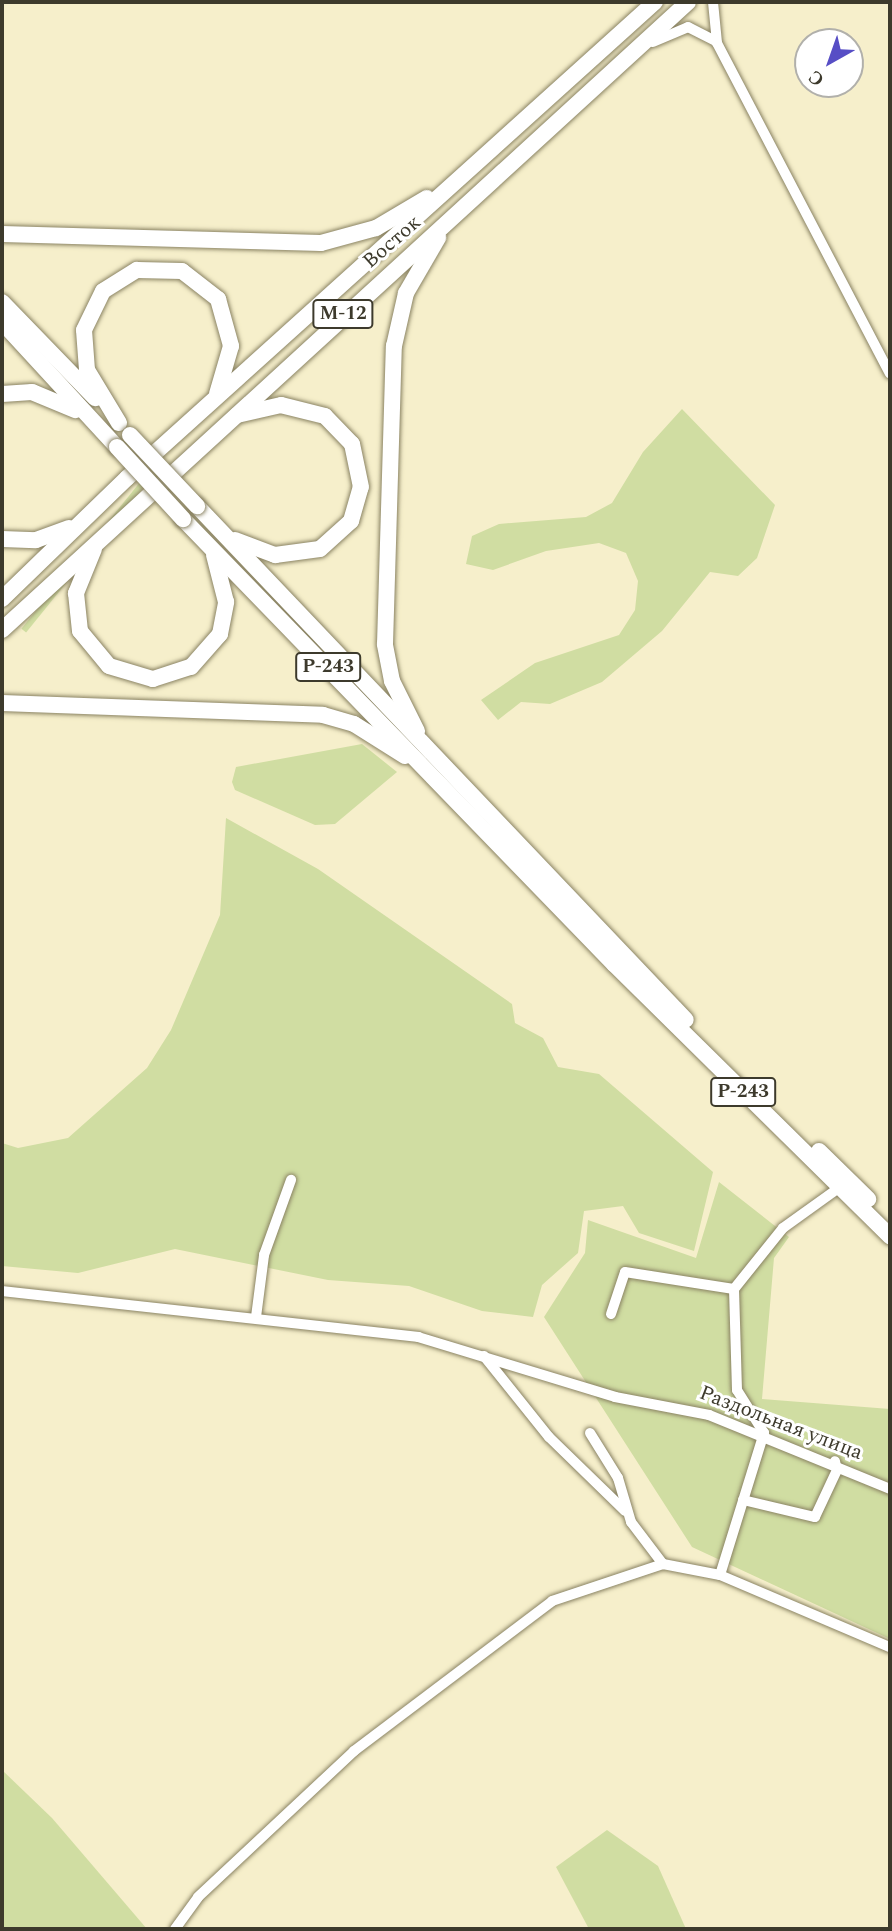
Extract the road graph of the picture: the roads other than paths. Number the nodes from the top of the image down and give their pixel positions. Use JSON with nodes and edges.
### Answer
{"nodes":[{"id":1,"x":655,"y":2,"type":"edge"},
{"id":2,"x":688,"y":2,"type":"edge"},
{"id":3,"x":713,"y":2,"type":"edge"},
{"id":4,"x":717,"y":43,"type":"junction"},
{"id":5,"x":545,"y":136,"type":"junction"},
{"id":6,"x":484,"y":154,"type":"junction"},
{"id":7,"x":517,"y":160,"type":"junction"},
{"id":8,"x":2,"y":234,"type":"edge"},
{"id":9,"x":2,"y":302,"type":"edge"},
{"id":10,"x":2,"y":322,"type":"edge"},
{"id":11,"x":890,"y":374,"type":"edge"},
{"id":12,"x":2,"y":394,"type":"edge"},
{"id":13,"x":211,"y":403,"type":"junction"},
{"id":14,"x":229,"y":419,"type":"junction"},
{"id":15,"x":125,"y":429,"type":"junction"},
{"id":16,"x":113,"y":442,"type":"junction"},
{"id":17,"x":86,"y":517,"type":"junction"},
{"id":18,"x":217,"y":527,"type":"junction"},
{"id":19,"x":2,"y":539,"type":"edge"},
{"id":20,"x":98,"y":541,"type":"junction"},
{"id":21,"x":210,"y":546,"type":"junction"},
{"id":22,"x":2,"y":599,"type":"edge"},
{"id":23,"x":2,"y":630,"type":"edge"},
{"id":24,"x":2,"y":702,"type":"edge"},
{"id":25,"x":435,"y":759,"type":"junction"},
{"id":26,"x":446,"y":789,"type":"junction"},
{"id":27,"x":291,"y":1180,"type":"dead end"},
{"id":28,"x":840,"y":1187,"type":"junction"},
{"id":29,"x":890,"y":1221,"type":"edge"},
{"id":30,"x":890,"y":1236,"type":"edge"},
{"id":31,"x":734,"y":1289,"type":"junction"},
{"id":32,"x":2,"y":1291,"type":"edge"},
{"id":33,"x":611,"y":1314,"type":"dead end"},
{"id":34,"x":256,"y":1317,"type":"junction"},
{"id":35,"x":482,"y":1354,"type":"junction"},
{"id":36,"x":590,"y":1433,"type":"dead end"},
{"id":37,"x":764,"y":1433,"type":"junction"},
{"id":38,"x":835,"y":1461,"type":"junction"},
{"id":39,"x":890,"y":1489,"type":"edge"},
{"id":40,"x":743,"y":1500,"type":"junction"},
{"id":41,"x":625,"y":1511,"type":"junction"},
{"id":42,"x":663,"y":1563,"type":"junction"},
{"id":43,"x":720,"y":1575,"type":"junction"},
{"id":44,"x":890,"y":1647,"type":"edge"},
{"id":45,"x":175,"y":1929,"type":"edge"}],
"edges":[{"from":1,"to":6,"type":"highway","name":"Восток","number":"М-12"},
{"from":2,"to":5,"type":"highway","name":"Восток","number":"М-12"},
{"from":3,"to":4,"type":"street"},
{"from":4,"to":5,"type":"street"},
{"from":4,"to":11,"type":"street"},
{"from":5,"to":7,"type":"highway","name":"Восток","number":"М-12"},
{"from":6,"to":8,"type":"highway"},
{"from":6,"to":13,"type":"highway","name":"Восток","number":"М-12"},
{"from":7,"to":14,"type":"highway","name":"Восток","number":"М-12"},
{"from":7,"to":25,"type":"highway"},
{"from":9,"to":15,"type":"highway"},
{"from":10,"to":16,"type":"highway"},
{"from":12,"to":16,"type":"highway"},
{"from":13,"to":15,"type":"highway"},
{"from":13,"to":17,"type":"highway","name":"Восток","number":"М-12"},
{"from":14,"to":18,"type":"highway"},
{"from":14,"to":20,"type":"highway","name":"Восток","number":"М-12"},
{"from":15,"to":18,"type":"highway","number":"Р-243","bridge":true},
{"from":16,"to":21,"type":"highway","number":"Р-243","bridge":true},
{"from":17,"to":19,"type":"highway"},
{"from":17,"to":22,"type":"highway","name":"Восток","number":"М-12"},
{"from":18,"to":25,"type":"highway","number":"Р-243"},
{"from":20,"to":21,"type":"highway"},
{"from":20,"to":23,"type":"highway","name":"Восток","number":"М-12"},
{"from":21,"to":26,"type":"highway","number":"Р-243"},
{"from":24,"to":26,"type":"highway"},
{"from":25,"to":29,"type":"highway"},
{"from":26,"to":28,"type":"highway","number":"Р-243"},
{"from":27,"to":34,"type":"street"},
{"from":28,"to":30,"type":"highway","number":"Р-243"},
{"from":28,"to":31,"type":"street"},
{"from":31,"to":33,"type":"street"},
{"from":31,"to":37,"type":"street"},
{"from":32,"to":34,"type":"street","name":"Раздольная улица"},
{"from":34,"to":35,"type":"street","name":"Раздольная улица"},
{"from":35,"to":37,"type":"street","name":"Раздольная улица"},
{"from":35,"to":41,"type":"street"},
{"from":36,"to":41,"type":"street"},
{"from":37,"to":38,"type":"street","name":"Раздольная улица"},
{"from":37,"to":40,"type":"street"},
{"from":38,"to":39,"type":"street","name":"Раздольная улица"},
{"from":38,"to":40,"type":"street"},
{"from":40,"to":43,"type":"street"},
{"from":41,"to":42,"type":"street"},
{"from":42,"to":43,"type":"street"},
{"from":42,"to":45,"type":"street"},
{"from":43,"to":44,"type":"street"}]}
